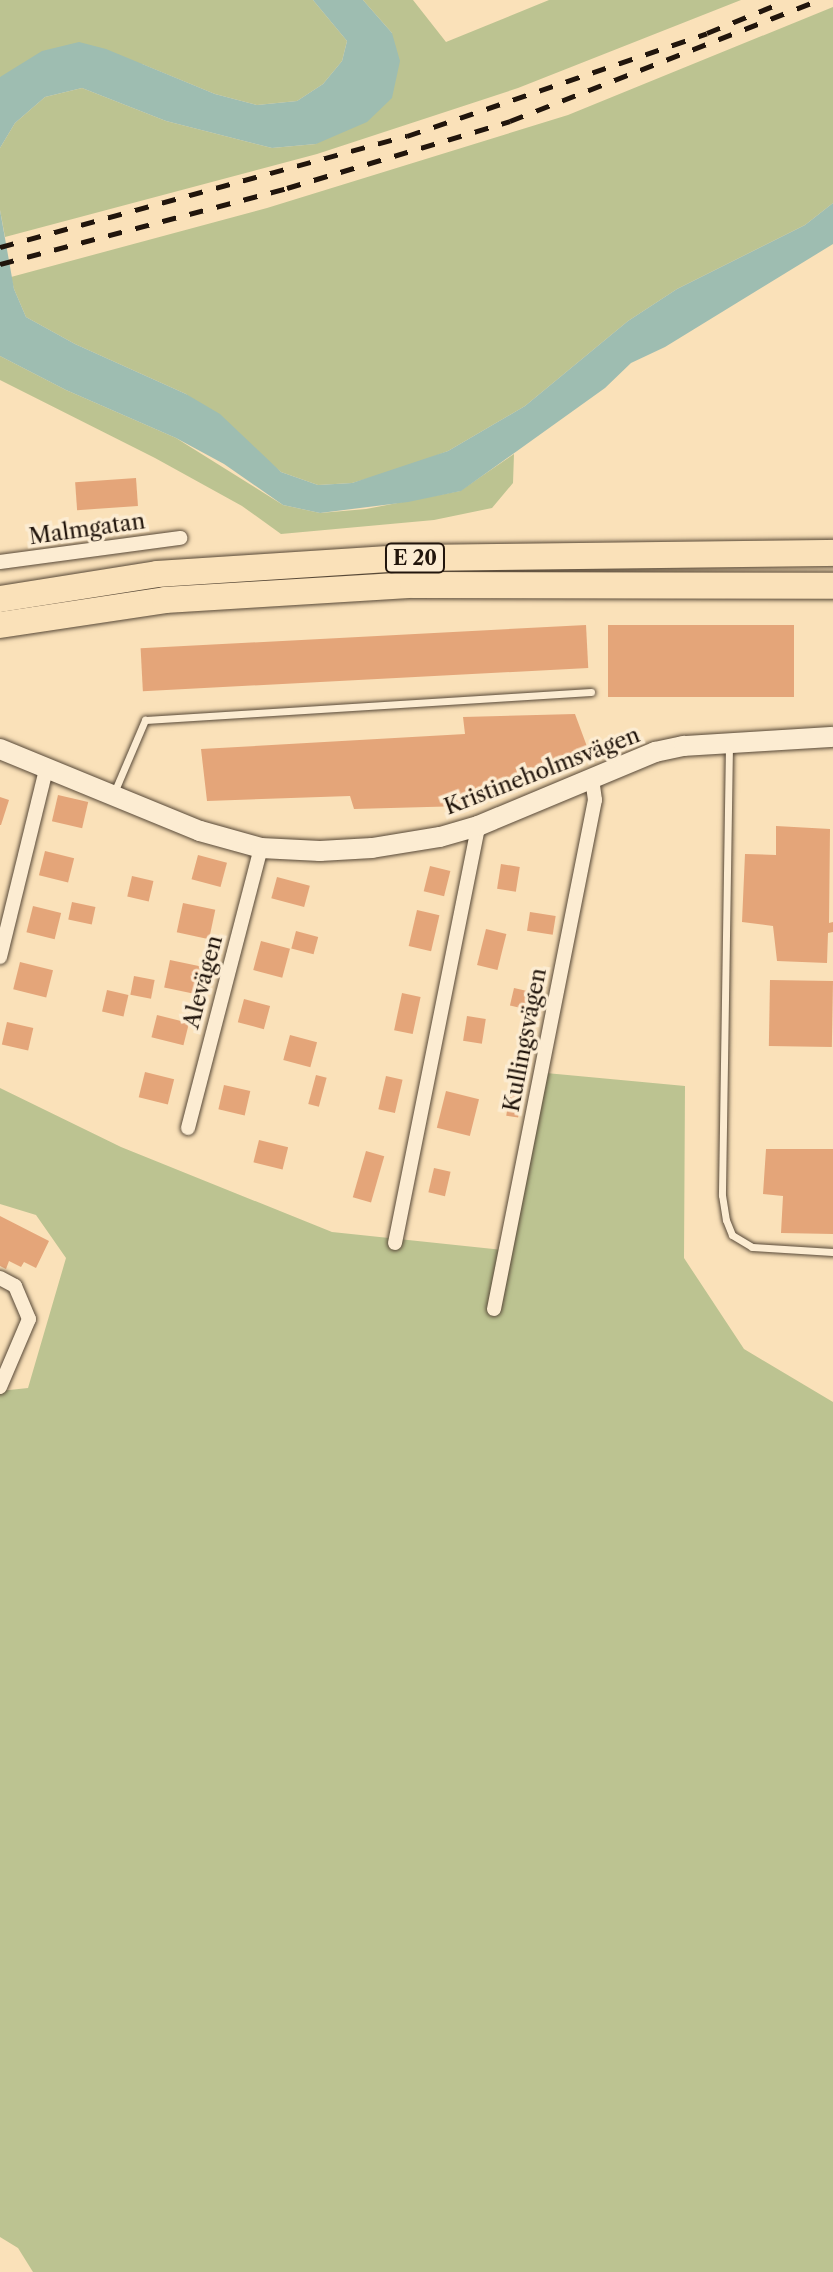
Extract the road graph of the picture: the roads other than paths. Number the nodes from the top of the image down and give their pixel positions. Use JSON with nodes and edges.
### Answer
{"nodes":[{"id":1,"x":180,"y":538,"type":"dead end"},
{"id":2,"x":833,"y":553,"type":"edge"},
{"id":3,"x":0,"y":562,"type":"edge"},
{"id":4,"x":833,"y":586,"type":"edge"},
{"id":5,"x":0,"y":599,"type":"edge"},
{"id":6,"x":0,"y":625,"type":"edge"},
{"id":7,"x":591,"y":692,"type":"dead end"},
{"id":8,"x":833,"y":737,"type":"edge"},
{"id":9,"x":730,"y":743,"type":"junction"},
{"id":10,"x":0,"y":749,"type":"edge"},
{"id":11,"x":46,"y":770,"type":"junction"},
{"id":12,"x":592,"y":779,"type":"junction"},
{"id":13,"x":112,"y":797,"type":"junction"},
{"id":14,"x":478,"y":826,"type":"junction"},
{"id":15,"x":261,"y":848,"type":"junction"},
{"id":16,"x":0,"y":957,"type":"edge"},
{"id":17,"x":188,"y":1128,"type":"dead end"},
{"id":18,"x":395,"y":1243,"type":"dead end"},
{"id":19,"x":833,"y":1252,"type":"edge"},
{"id":20,"x":0,"y":1278,"type":"edge"},
{"id":21,"x":494,"y":1309,"type":"dead end"},
{"id":22,"x":0,"y":1387,"type":"edge"}],
"edges":[{"from":1,"to":3,"type":"street","name":"Malmgatan"},
{"from":2,"to":5,"type":"highway","number":"E 20"},
{"from":4,"to":6,"type":"highway","number":"E 20"},
{"from":7,"to":13,"type":"lane"},
{"from":8,"to":9,"type":"street","name":"Kristineholmsvägen"},
{"from":9,"to":12,"type":"street","name":"Kristineholmsvägen"},
{"from":9,"to":19,"type":"lane"},
{"from":10,"to":11,"type":"street","name":"Kristineholmsvägen"},
{"from":11,"to":13,"type":"street","name":"Kristineholmsvägen"},
{"from":11,"to":16,"type":"street"},
{"from":12,"to":14,"type":"street","name":"Kristineholmsvägen"},
{"from":12,"to":21,"type":"street","name":"Kullingsvägen"},
{"from":13,"to":15,"type":"street","name":"Kristineholmsvägen"},
{"from":14,"to":15,"type":"street","name":"Kristineholmsvägen"},
{"from":14,"to":18,"type":"street"},
{"from":15,"to":17,"type":"street","name":"Alevägen"},
{"from":20,"to":22,"type":"street"}]}
